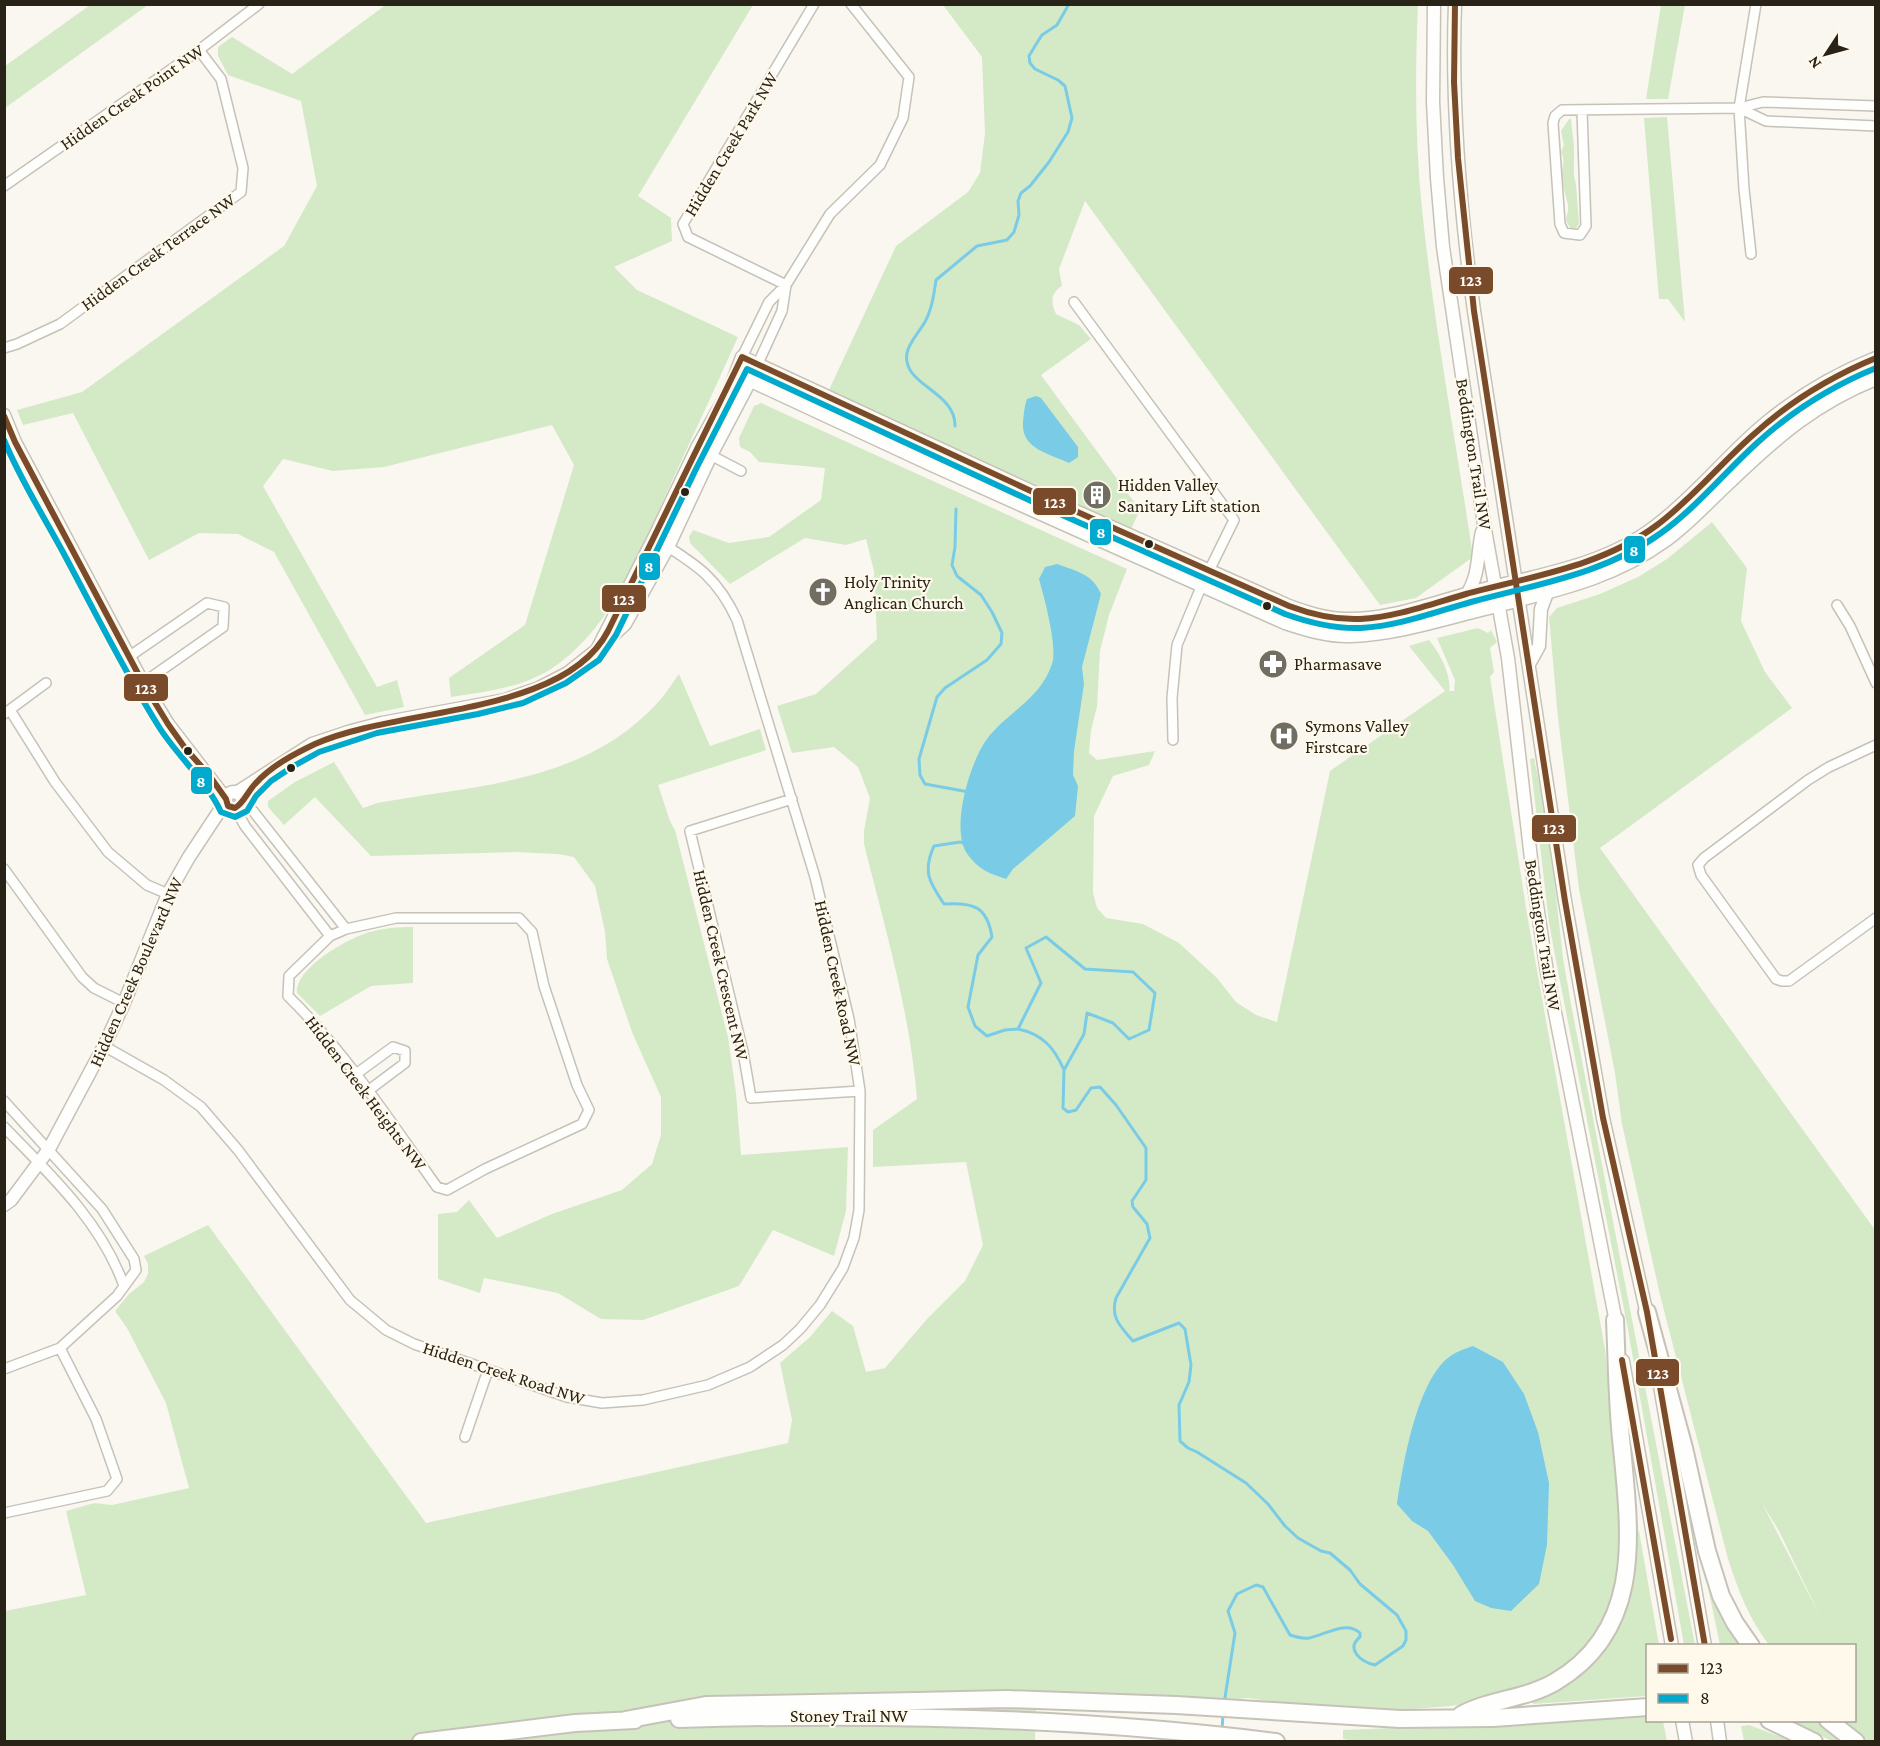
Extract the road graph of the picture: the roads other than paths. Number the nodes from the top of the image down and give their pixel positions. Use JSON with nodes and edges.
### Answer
{"nodes":[{"id":1,"x":259,"y":4,"type":"edge"},
{"id":2,"x":814,"y":4,"type":"edge"},
{"id":3,"x":851,"y":4,"type":"edge"},
{"id":4,"x":1434,"y":4,"type":"edge"},
{"id":5,"x":1455,"y":4,"type":"edge"},
{"id":6,"x":1756,"y":4,"type":"edge"},
{"id":7,"x":199,"y":50,"type":"junction"},
{"id":8,"x":1875,"y":106,"type":"edge"},
{"id":9,"x":1740,"y":108,"type":"junction"},
{"id":10,"x":1582,"y":111,"type":"junction"},
{"id":11,"x":1875,"y":126,"type":"edge"},
{"id":12,"x":4,"y":186,"type":"edge"},
{"id":13,"x":1751,"y":254,"type":"dead end"},
{"id":14,"x":786,"y":285,"type":"junction"},
{"id":15,"x":1074,"y":302,"type":"dead end"},
{"id":16,"x":4,"y":348,"type":"edge"},
{"id":17,"x":742,"y":357,"type":"junction"},
{"id":18,"x":1875,"y":358,"type":"edge"},
{"id":19,"x":758,"y":366,"type":"junction"},
{"id":20,"x":736,"y":374,"type":"junction"},
{"id":21,"x":1875,"y":379,"type":"edge"},
{"id":22,"x":750,"y":381,"type":"junction"},
{"id":23,"x":4,"y":415,"type":"edge"},
{"id":24,"x":10,"y":444,"type":"edge"},
{"id":25,"x":697,"y":448,"type":"junction"},
{"id":26,"x":711,"y":455,"type":"junction"},
{"id":27,"x":741,"y":471,"type":"dead end"},
{"id":28,"x":1092,"y":517,"type":"junction"},
{"id":29,"x":1484,"y":524,"type":"junction"},
{"id":30,"x":1085,"y":534,"type":"junction"},
{"id":31,"x":654,"y":538,"type":"junction"},
{"id":32,"x":668,"y":547,"type":"junction"},
{"id":33,"x":1209,"y":571,"type":"junction"},
{"id":34,"x":1516,"y":581,"type":"junction"},
{"id":35,"x":1201,"y":587,"type":"junction"},
{"id":36,"x":1496,"y":587,"type":"junction"},
{"id":37,"x":1547,"y":593,"type":"junction"},
{"id":38,"x":1467,"y":594,"type":"junction"},
{"id":39,"x":1519,"y":599,"type":"junction"},
{"id":40,"x":1499,"y":605,"type":"junction"},
{"id":41,"x":1837,"y":605,"type":"dead end"},
{"id":42,"x":1319,"y":616,"type":"junction"},
{"id":43,"x":1317,"y":633,"type":"junction"},
{"id":44,"x":597,"y":650,"type":"junction"},
{"id":45,"x":130,"y":656,"type":"junction"},
{"id":46,"x":1529,"y":664,"type":"junction"},
{"id":47,"x":46,"y":682,"type":"dead end"},
{"id":48,"x":143,"y":683,"type":"junction"},
{"id":49,"x":1875,"y":683,"type":"edge"},
{"id":50,"x":7,"y":712,"type":"edge"},
{"id":51,"x":1173,"y":740,"type":"dead end"},
{"id":52,"x":1875,"y":745,"type":"edge"},
{"id":53,"x":792,"y":799,"type":"junction"},
{"id":54,"x":234,"y":800,"type":"junction"},
{"id":55,"x":4,"y":869,"type":"edge"},
{"id":56,"x":168,"y":894,"type":"junction"},
{"id":57,"x":1875,"y":918,"type":"edge"},
{"id":58,"x":346,"y":928,"type":"junction"},
{"id":59,"x":330,"y":936,"type":"junction"},
{"id":60,"x":124,"y":1003,"type":"junction"},
{"id":61,"x":104,"y":1046,"type":"junction"},
{"id":62,"x":356,"y":1074,"type":"junction"},
{"id":63,"x":369,"y":1090,"type":"junction"},
{"id":64,"x":860,"y":1091,"type":"junction"},
{"id":65,"x":4,"y":1101,"type":"edge"},
{"id":66,"x":4,"y":1127,"type":"edge"},
{"id":67,"x":49,"y":1149,"type":"junction"},
{"id":68,"x":39,"y":1163,"type":"junction"},
{"id":69,"x":4,"y":1205,"type":"edge"},
{"id":70,"x":124,"y":1286,"type":"junction"},
{"id":71,"x":1647,"y":1312,"type":"junction"},
{"id":72,"x":1616,"y":1320,"type":"junction"},
{"id":73,"x":60,"y":1348,"type":"junction"},
{"id":74,"x":4,"y":1370,"type":"edge"},
{"id":75,"x":488,"y":1370,"type":"junction"},
{"id":76,"x":465,"y":1437,"type":"dead end"},
{"id":77,"x":4,"y":1513,"type":"edge"},
{"id":78,"x":1672,"y":1644,"type":"edge"},
{"id":79,"x":1705,"y":1644,"type":"edge"},
{"id":80,"x":1750,"y":1644,"type":"edge"},
{"id":81,"x":1646,"y":1707,"type":"edge"},
{"id":82,"x":1456,"y":1718,"type":"junction"},
{"id":83,"x":625,"y":1720,"type":"junction"},
{"id":84,"x":1682,"y":1722,"type":"edge"},
{"id":85,"x":1717,"y":1722,"type":"edge"},
{"id":86,"x":1773,"y":1722,"type":"edge"},
{"id":87,"x":1831,"y":1722,"type":"edge"},
{"id":88,"x":1270,"y":1741,"type":"edge"},
{"id":89,"x":421,"y":1742,"type":"edge"},
{"id":90,"x":1686,"y":1742,"type":"edge"},
{"id":91,"x":1720,"y":1742,"type":"edge"},
{"id":92,"x":1814,"y":1742,"type":"edge"},
{"id":93,"x":1856,"y":1742,"type":"edge"}],
"edges":[{"from":1,"to":7,"type":"street","name":"Hidden Creek Point NW"},
{"from":2,"to":14,"type":"street","name":"Hidden Creek Park NW"},
{"from":3,"to":14,"type":"street"},
{"from":4,"to":29,"type":"street","name":"Beddington Trail NW"},
{"from":5,"to":34,"type":"street","name":"Beddington Trail NW"},
{"from":6,"to":9,"type":"street"},
{"from":7,"to":12,"type":"street","name":"Hidden Creek Point NW"},
{"from":7,"to":16,"type":"street","name":"Hidden Creek Terrace NW"},
{"from":8,"to":9,"type":"street"},
{"from":9,"to":10,"type":"street"},
{"from":9,"to":11,"type":"street"},
{"from":9,"to":13,"type":"street"},
{"from":10,"to":10,"type":"street"},
{"from":14,"to":17,"type":"street","name":"Hidden Creek Boulevard NW"},
{"from":14,"to":19,"type":"street","name":"Hidden Creek Boulevard NW"},
{"from":15,"to":33,"type":"street"},
{"from":17,"to":19,"type":"street"},
{"from":17,"to":20,"type":"street","name":"Hidden Creek Boulevard NW"},
{"from":18,"to":34,"type":"street"},
{"from":19,"to":22,"type":"street","name":"Hidden Creek Boulevard NW"},
{"from":19,"to":28,"type":"street"},
{"from":20,"to":22,"type":"street"},
{"from":20,"to":25,"type":"street","name":"Hidden Creek Boulevard NW"},
{"from":21,"to":37,"type":"street"},
{"from":22,"to":26,"type":"street","name":"Hidden Creek Boulevard NW"},
{"from":22,"to":30,"type":"street"},
{"from":23,"to":24,"type":"street"},
{"from":24,"to":45,"type":"street"},
{"from":25,"to":26,"type":"street"},
{"from":25,"to":31,"type":"street","name":"Hidden Creek Boulevard NW"},
{"from":26,"to":27,"type":"street"},
{"from":26,"to":32,"type":"street","name":"Hidden Creek Boulevard NW"},
{"from":28,"to":30,"type":"street"},
{"from":28,"to":33,"type":"street"},
{"from":29,"to":36,"type":"street","name":"Beddington Trail NW"},
{"from":29,"to":38,"type":"street"},
{"from":30,"to":35,"type":"street"},
{"from":31,"to":32,"type":"street","name":"Hidden Creek Road NW"},
{"from":31,"to":44,"type":"street","name":"Hidden Creek Boulevard NW"},
{"from":32,"to":44,"type":"street","name":"Hidden Creek Boulevard NW"},
{"from":32,"to":53,"type":"street","name":"Hidden Creek Road NW"},
{"from":33,"to":35,"type":"street"},
{"from":33,"to":42,"type":"street"},
{"from":34,"to":36,"type":"street"},
{"from":34,"to":39,"type":"street","name":"Beddington Trail NW"},
{"from":35,"to":43,"type":"street"},
{"from":35,"to":51,"type":"street"},
{"from":36,"to":38,"type":"street"},
{"from":36,"to":40,"type":"street","name":"Beddington Trail NW"},
{"from":37,"to":39,"type":"street"},
{"from":37,"to":46,"type":"street"},
{"from":38,"to":42,"type":"street"},
{"from":39,"to":40,"type":"street"},
{"from":39,"to":46,"type":"street","name":"Beddington Trail NW"},
{"from":40,"to":43,"type":"street"},
{"from":40,"to":72,"type":"street","name":"Beddington Trail NW"},
{"from":41,"to":49,"type":"street"},
{"from":42,"to":43,"type":"street"},
{"from":44,"to":54,"type":"street","name":"Hidden Creek Boulevard NW"},
{"from":45,"to":48,"type":"street"},
{"from":45,"to":48,"type":"street"},
{"from":46,"to":71,"type":"street","name":"Beddington Trail NW"},
{"from":47,"to":50,"type":"street"},
{"from":48,"to":54,"type":"street"},
{"from":50,"to":56,"type":"street"},
{"from":52,"to":57,"type":"street"},
{"from":53,"to":64,"type":"street","name":"Hidden Creek Road NW"},
{"from":53,"to":64,"type":"street","name":"Hidden Creek Crescent NW"},
{"from":54,"to":56,"type":"street","name":"Hidden Creek Boulevard NW"},
{"from":54,"to":58,"type":"street"},
{"from":54,"to":59,"type":"street"},
{"from":55,"to":60,"type":"street"},
{"from":56,"to":60,"type":"street","name":"Hidden Creek Boulevard NW"},
{"from":58,"to":59,"type":"street","name":"Hidden Creek Heights NW"},
{"from":58,"to":63,"type":"street","name":"Hidden Creek Heights NW"},
{"from":59,"to":62,"type":"street","name":"Hidden Creek Heights NW"},
{"from":60,"to":61,"type":"street","name":"Hidden Creek Boulevard NW"},
{"from":61,"to":67,"type":"street","name":"Hidden Creek Boulevard NW"},
{"from":61,"to":75,"type":"street","name":"Hidden Creek Road NW"},
{"from":62,"to":63,"type":"street","name":"Hidden Creek Heights NW"},
{"from":62,"to":63,"type":"street"},
{"from":64,"to":75,"type":"street","name":"Hidden Creek Road NW"},
{"from":65,"to":67,"type":"street"},
{"from":66,"to":68,"type":"street"},
{"from":67,"to":68,"type":"street","name":"Hidden Creek Boulevard NW"},
{"from":67,"to":70,"type":"street"},
{"from":68,"to":69,"type":"street","name":"Hidden Creek Boulevard NW"},
{"from":68,"to":70,"type":"street"},
{"from":70,"to":73,"type":"street"},
{"from":71,"to":79,"type":"street","name":"Beddington Trail NW"},
{"from":71,"to":80,"type":"highway"},
{"from":72,"to":78,"type":"street","name":"Beddington Trail NW"},
{"from":72,"to":82,"type":"highway"},
{"from":73,"to":74,"type":"street"},
{"from":73,"to":77,"type":"street"},
{"from":75,"to":76,"type":"street"},
{"from":81,"to":82,"type":"highway"},
{"from":82,"to":83,"type":"highway"},
{"from":83,"to":88,"type":"highway","name":"Stoney Trail NW"},
{"from":83,"to":89,"type":"highway","name":"Stoney Trail NW"},
{"from":84,"to":90,"type":"street"},
{"from":85,"to":91,"type":"street"},
{"from":86,"to":92,"type":"highway"},
{"from":87,"to":93,"type":"highway"}]}
